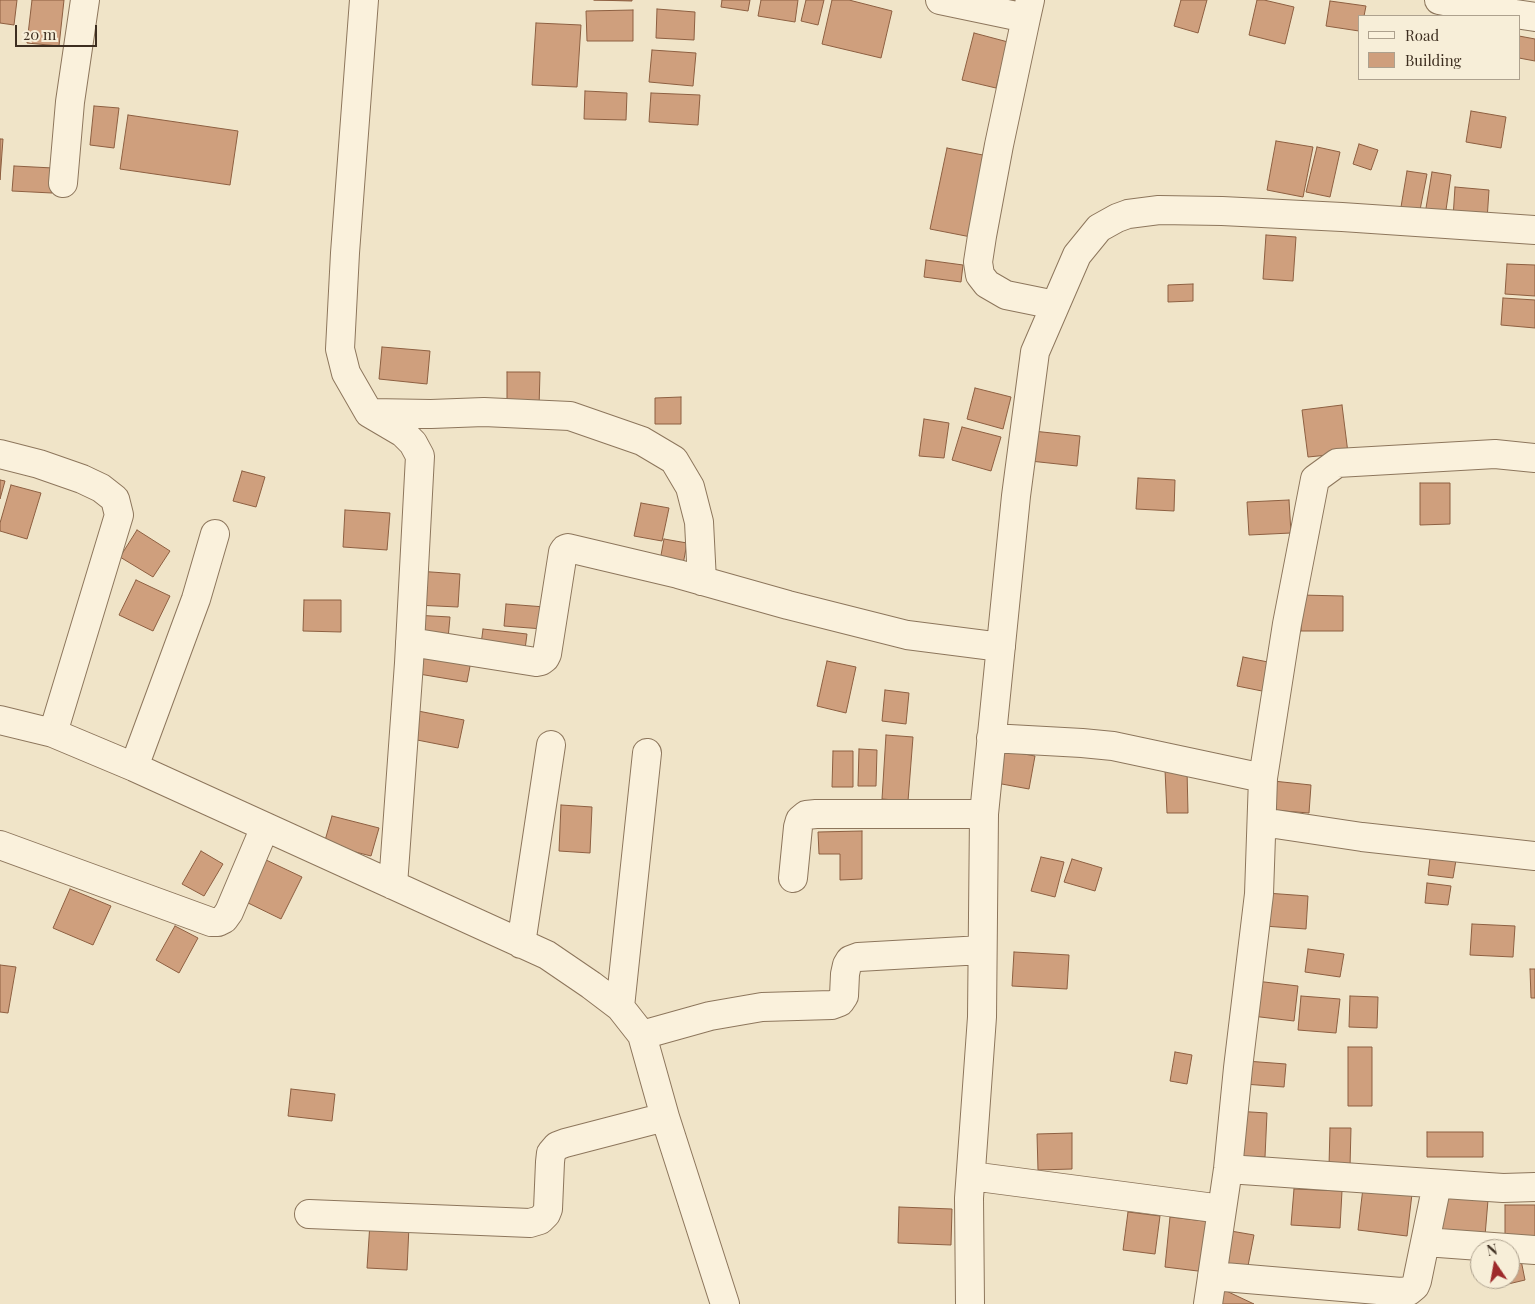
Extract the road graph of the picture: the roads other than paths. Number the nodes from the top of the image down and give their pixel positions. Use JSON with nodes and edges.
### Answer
{"nodes":[{"id":1,"x":85,"y":0,"type":"edge"},
{"id":2,"x":364,"y":0,"type":"edge"},
{"id":3,"x":940,"y":0,"type":"edge"},
{"id":4,"x":1439,"y":0,"type":"edge"},
{"id":5,"x":1028,"y":9,"type":"edge"},
{"id":6,"x":1535,"y":17,"type":"edge"},
{"id":7,"x":63,"y":183,"type":"dead end"},
{"id":8,"x":1535,"y":230,"type":"edge"},
{"id":9,"x":1055,"y":305,"type":"junction"},
{"id":10,"x":370,"y":413,"type":"junction"},
{"id":11,"x":0,"y":454,"type":"edge"},
{"id":12,"x":1535,"y":458,"type":"edge"},
{"id":13,"x":215,"y":534,"type":"dead end"},
{"id":14,"x":702,"y":581,"type":"junction"},
{"id":15,"x":410,"y":642,"type":"junction"},
{"id":16,"x":1001,"y":646,"type":"junction"},
{"id":17,"x":0,"y":720,"type":"edge"},
{"id":18,"x":53,"y":733,"type":"junction"},
{"id":19,"x":991,"y":738,"type":"junction"},
{"id":20,"x":551,"y":745,"type":"dead end"},
{"id":21,"x":647,"y":753,"type":"dead end"},
{"id":22,"x":134,"y":767,"type":"junction"},
{"id":23,"x":1264,"y":778,"type":"junction"},
{"id":24,"x":984,"y":814,"type":"junction"},
{"id":25,"x":1262,"y":822,"type":"junction"},
{"id":26,"x":265,"y":827,"type":"junction"},
{"id":27,"x":0,"y":845,"type":"edge"},
{"id":28,"x":1535,"y":856,"type":"edge"},
{"id":29,"x":793,"y":878,"type":"dead end"},
{"id":30,"x":393,"y":885,"type":"junction"},
{"id":31,"x":521,"y":944,"type":"junction"},
{"id":32,"x":982,"y":950,"type":"junction"},
{"id":33,"x":620,"y":1007,"type":"junction"},
{"id":34,"x":642,"y":1035,"type":"junction"},
{"id":35,"x":665,"y":1117,"type":"junction"},
{"id":36,"x":1228,"y":1169,"type":"junction"},
{"id":37,"x":971,"y":1176,"type":"junction"},
{"id":38,"x":1437,"y":1184,"type":"junction"},
{"id":39,"x":1535,"y":1186,"type":"edge"},
{"id":40,"x":1222,"y":1209,"type":"junction"},
{"id":41,"x":309,"y":1214,"type":"dead end"},
{"id":42,"x":1425,"y":1242,"type":"junction"},
{"id":43,"x":1535,"y":1250,"type":"edge"},
{"id":44,"x":1212,"y":1276,"type":"junction"},
{"id":45,"x":725,"y":1304,"type":"edge"},
{"id":46,"x":970,"y":1304,"type":"edge"},
{"id":47,"x":1208,"y":1304,"type":"edge"}],
"edges":[{"from":1,"to":7,"type":"street"},
{"from":2,"to":10,"type":"street"},
{"from":3,"to":5,"type":"street"},
{"from":4,"to":6,"type":"street"},
{"from":5,"to":9,"type":"street"},
{"from":8,"to":9,"type":"street"},
{"from":9,"to":16,"type":"street"},
{"from":10,"to":14,"type":"street"},
{"from":10,"to":15,"type":"street"},
{"from":11,"to":18,"type":"street"},
{"from":12,"to":23,"type":"street"},
{"from":13,"to":22,"type":"street"},
{"from":14,"to":15,"type":"street"},
{"from":14,"to":16,"type":"street"},
{"from":15,"to":30,"type":"street"},
{"from":16,"to":19,"type":"street"},
{"from":17,"to":18,"type":"street"},
{"from":18,"to":22,"type":"street"},
{"from":19,"to":23,"type":"street"},
{"from":19,"to":24,"type":"street"},
{"from":20,"to":31,"type":"street"},
{"from":21,"to":33,"type":"street"},
{"from":22,"to":26,"type":"street"},
{"from":23,"to":25,"type":"street"},
{"from":24,"to":29,"type":"street"},
{"from":24,"to":32,"type":"street"},
{"from":25,"to":28,"type":"street"},
{"from":25,"to":36,"type":"street"},
{"from":26,"to":27,"type":"street"},
{"from":26,"to":30,"type":"street"},
{"from":30,"to":31,"type":"street"},
{"from":31,"to":33,"type":"street"},
{"from":32,"to":34,"type":"street"},
{"from":32,"to":37,"type":"street"},
{"from":33,"to":34,"type":"street"},
{"from":34,"to":35,"type":"street"},
{"from":35,"to":41,"type":"street"},
{"from":35,"to":45,"type":"street"},
{"from":36,"to":38,"type":"street"},
{"from":36,"to":40,"type":"street"},
{"from":37,"to":40,"type":"street"},
{"from":37,"to":46,"type":"street"},
{"from":38,"to":39,"type":"street"},
{"from":38,"to":42,"type":"street"},
{"from":40,"to":44,"type":"street"},
{"from":42,"to":43,"type":"street"},
{"from":42,"to":44,"type":"street"},
{"from":44,"to":47,"type":"street"}]}
